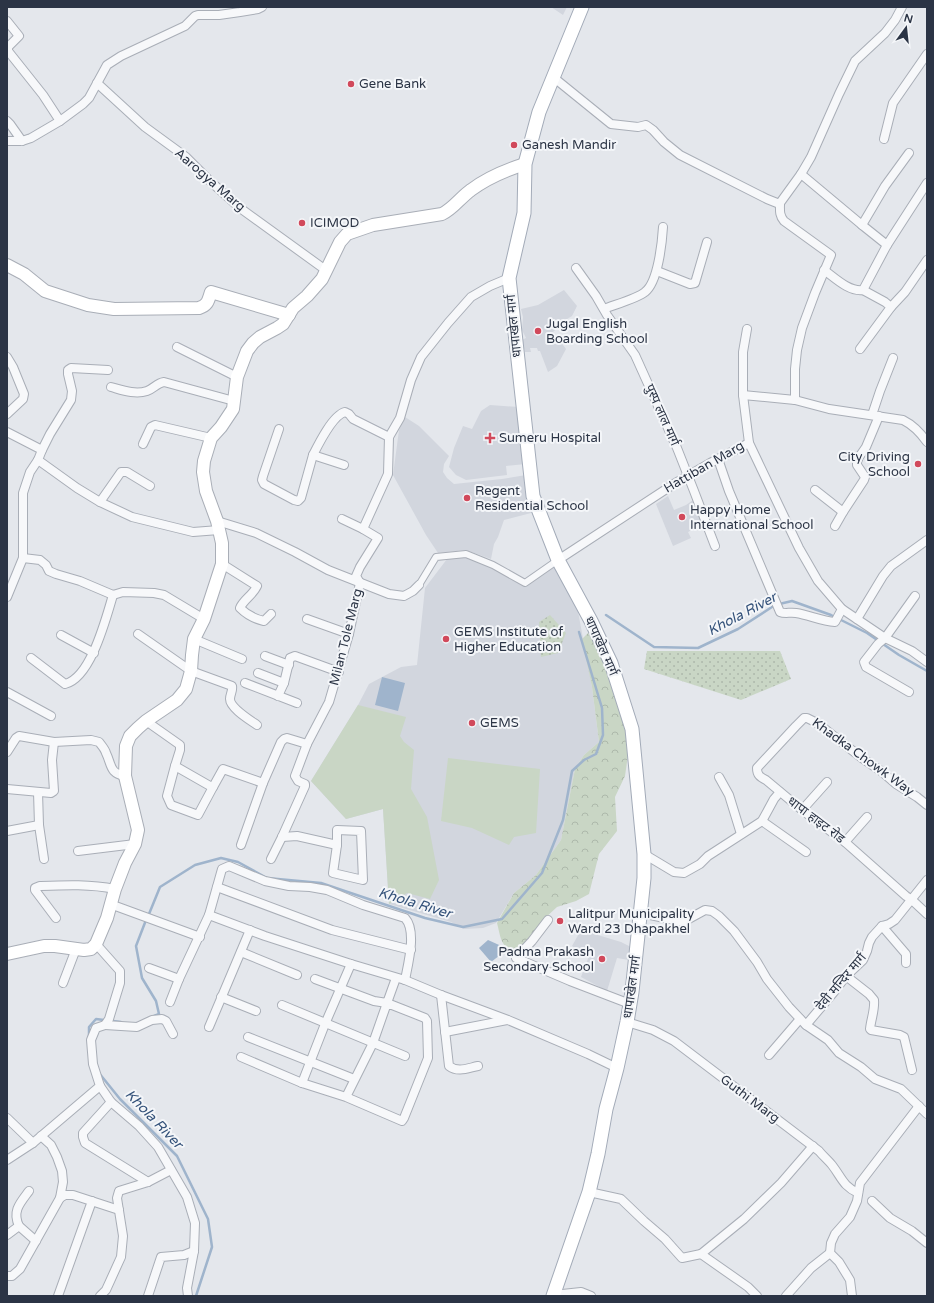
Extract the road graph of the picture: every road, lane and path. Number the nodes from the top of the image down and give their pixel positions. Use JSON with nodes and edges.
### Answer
{"nodes":[{"id":1,"x":262,"y":7,"type":"edge"},
{"id":2,"x":582,"y":7,"type":"edge"},
{"id":3,"x":902,"y":7,"type":"edge"},
{"id":4,"x":7,"y":21,"type":"edge"},
{"id":5,"x":927,"y":54,"type":"edge"},
{"id":6,"x":553,"y":77,"type":"junction"},
{"id":7,"x":97,"y":83,"type":"junction"},
{"id":8,"x":7,"y":121,"type":"edge"},
{"id":9,"x":60,"y":121,"type":"junction"},
{"id":10,"x":884,"y":139,"type":"dead end"},
{"id":11,"x":7,"y":141,"type":"edge"},
{"id":12,"x":22,"y":141,"type":"junction"},
{"id":13,"x":909,"y":153,"type":"dead end"},
{"id":14,"x":525,"y":164,"type":"junction"},
{"id":15,"x":801,"y":174,"type":"junction"},
{"id":16,"x":927,"y":183,"type":"edge"},
{"id":17,"x":780,"y":203,"type":"junction"},
{"id":18,"x":862,"y":225,"type":"junction"},
{"id":19,"x":663,"y":227,"type":"dead end"},
{"id":20,"x":707,"y":242,"type":"dead end"},
{"id":21,"x":887,"y":245,"type":"junction"},
{"id":22,"x":927,"y":260,"type":"edge"},
{"id":23,"x":7,"y":265,"type":"edge"},
{"id":24,"x":576,"y":268,"type":"dead end"},
{"id":25,"x":824,"y":270,"type":"junction"},
{"id":26,"x":327,"y":271,"type":"junction"},
{"id":27,"x":657,"y":271,"type":"junction"},
{"id":28,"x":509,"y":278,"type":"junction"},
{"id":29,"x":862,"y":290,"type":"junction"},
{"id":30,"x":891,"y":307,"type":"junction"},
{"id":31,"x":604,"y":309,"type":"junction"},
{"id":32,"x":289,"y":315,"type":"junction"},
{"id":33,"x":747,"y":328,"type":"dead end"},
{"id":34,"x":177,"y":347,"type":"dead end"},
{"id":35,"x":860,"y":349,"type":"dead end"},
{"id":36,"x":7,"y":357,"type":"edge"},
{"id":37,"x":893,"y":358,"type":"dead end"},
{"id":38,"x":108,"y":370,"type":"dead end"},
{"id":39,"x":237,"y":377,"type":"junction"},
{"id":40,"x":111,"y":387,"type":"dead end"},
{"id":41,"x":743,"y":395,"type":"junction"},
{"id":42,"x":795,"y":400,"type":"junction"},
{"id":43,"x":234,"y":401,"type":"junction"},
{"id":44,"x":7,"y":414,"type":"edge"},
{"id":45,"x":876,"y":416,"type":"junction"},
{"id":46,"x":279,"y":429,"type":"dead end"},
{"id":47,"x":7,"y":432,"type":"edge"},
{"id":48,"x":388,"y":437,"type":"junction"},
{"id":49,"x":210,"y":438,"type":"junction"},
{"id":50,"x":927,"y":442,"type":"edge"},
{"id":51,"x":748,"y":443,"type":"junction"},
{"id":52,"x":143,"y":444,"type":"dead end"},
{"id":53,"x":42,"y":450,"type":"junction"},
{"id":54,"x":313,"y":455,"type":"junction"},
{"id":55,"x":718,"y":458,"type":"junction"},
{"id":56,"x":38,"y":460,"type":"junction"},
{"id":57,"x":344,"y":465,"type":"dead end"},
{"id":58,"x":688,"y":477,"type":"junction"},
{"id":59,"x":150,"y":486,"type":"dead end"},
{"id":60,"x":815,"y":490,"type":"dead end"},
{"id":61,"x":100,"y":502,"type":"junction"},
{"id":62,"x":843,"y":512,"type":"junction"},
{"id":63,"x":342,"y":519,"type":"dead end"},
{"id":64,"x":218,"y":526,"type":"junction"},
{"id":65,"x":835,"y":526,"type":"dead end"},
{"id":66,"x":363,"y":529,"type":"junction"},
{"id":67,"x":927,"y":540,"type":"edge"},
{"id":68,"x":715,"y":546,"type":"dead end"},
{"id":69,"x":23,"y":558,"type":"junction"},
{"id":70,"x":558,"y":560,"type":"junction"},
{"id":71,"x":222,"y":564,"type":"junction"},
{"id":72,"x":360,"y":583,"type":"junction"},
{"id":73,"x":419,"y":585,"type":"joint"},
{"id":74,"x":113,"y":595,"type":"junction"},
{"id":75,"x":915,"y":596,"type":"dead end"},
{"id":76,"x":7,"y":597,"type":"edge"},
{"id":77,"x":271,"y":614,"type":"dead end"},
{"id":78,"x":839,"y":616,"type":"junction"},
{"id":79,"x":204,"y":619,"type":"junction"},
{"id":80,"x":307,"y":619,"type":"dead end"},
{"id":81,"x":857,"y":619,"type":"junction"},
{"id":82,"x":138,"y":634,"type":"dead end"},
{"id":83,"x":349,"y":634,"type":"junction"},
{"id":84,"x":61,"y":635,"type":"dead end"},
{"id":85,"x":194,"y":639,"type":"junction"},
{"id":86,"x":882,"y":641,"type":"junction"},
{"id":87,"x":94,"y":652,"type":"junction"},
{"id":88,"x":265,"y":656,"type":"dead end"},
{"id":89,"x":31,"y":658,"type":"dead end"},
{"id":90,"x":242,"y":659,"type":"dead end"},
{"id":91,"x":927,"y":662,"type":"edge"},
{"id":92,"x":289,"y":665,"type":"junction"},
{"id":93,"x":191,"y":670,"type":"junction"},
{"id":94,"x":338,"y":672,"type":"junction"},
{"id":95,"x":258,"y":673,"type":"dead end"},
{"id":96,"x":245,"y":683,"type":"dead end"},
{"id":97,"x":284,"y":683,"type":"junction"},
{"id":98,"x":7,"y":692,"type":"edge"},
{"id":99,"x":909,"y":692,"type":"dead end"},
{"id":100,"x":278,"y":696,"type":"junction"},
{"id":101,"x":296,"y":703,"type":"dead end"},
{"id":102,"x":51,"y":716,"type":"dead end"},
{"id":103,"x":146,"y":721,"type":"junction"},
{"id":104,"x":257,"y":726,"type":"dead end"},
{"id":105,"x":54,"y":742,"type":"junction"},
{"id":106,"x":307,"y":744,"type":"junction"},
{"id":107,"x":7,"y":752,"type":"edge"},
{"id":108,"x":175,"y":766,"type":"junction"},
{"id":109,"x":125,"y":776,"type":"junction"},
{"id":110,"x":718,"y":777,"type":"dead end"},
{"id":111,"x":827,"y":782,"type":"dead end"},
{"id":112,"x":263,"y":783,"type":"junction"},
{"id":113,"x":213,"y":787,"type":"junction"},
{"id":114,"x":7,"y":789,"type":"edge"},
{"id":115,"x":38,"y":792,"type":"junction"},
{"id":116,"x":780,"y":792,"type":"junction"},
{"id":117,"x":927,"y":805,"type":"edge"},
{"id":118,"x":802,"y":810,"type":"junction"},
{"id":119,"x":867,"y":816,"type":"dead end"},
{"id":120,"x":762,"y":821,"type":"junction"},
{"id":121,"x":39,"y":825,"type":"junction"},
{"id":122,"x":7,"y":832,"type":"edge"},
{"id":123,"x":741,"y":834,"type":"junction"},
{"id":124,"x":282,"y":837,"type":"junction"},
{"id":125,"x":845,"y":842,"type":"junction"},
{"id":126,"x":135,"y":844,"type":"junction"},
{"id":127,"x":241,"y":845,"type":"dead end"},
{"id":128,"x":337,"y":845,"type":"junction"},
{"id":129,"x":78,"y":851,"type":"dead end"},
{"id":130,"x":806,"y":852,"type":"dead end"},
{"id":131,"x":644,"y":854,"type":"junction"},
{"id":132,"x":44,"y":859,"type":"dead end"},
{"id":133,"x":271,"y":859,"type":"dead end"},
{"id":134,"x":927,"y":880,"type":"edge"},
{"id":135,"x":217,"y":887,"type":"junction"},
{"id":136,"x":115,"y":889,"type":"junction"},
{"id":137,"x":912,"y":900,"type":"junction"},
{"id":138,"x":110,"y":904,"type":"junction"},
{"id":139,"x":640,"y":913,"type":"junction"},
{"id":140,"x":927,"y":914,"type":"edge"},
{"id":141,"x":209,"y":915,"type":"junction"},
{"id":142,"x":56,"y":918,"type":"dead end"},
{"id":143,"x":548,"y":920,"type":"dead end"},
{"id":144,"x":882,"y":926,"type":"junction"},
{"id":145,"x":250,"y":930,"type":"junction"},
{"id":146,"x":200,"y":936,"type":"junction"},
{"id":147,"x":96,"y":944,"type":"junction"},
{"id":148,"x":76,"y":949,"type":"junction"},
{"id":149,"x":411,"y":950,"type":"junction"},
{"id":150,"x":241,"y":952,"type":"junction"},
{"id":151,"x":7,"y":954,"type":"edge"},
{"id":152,"x":906,"y":963,"type":"dead end"},
{"id":153,"x":351,"y":964,"type":"junction"},
{"id":154,"x":149,"y":968,"type":"dead end"},
{"id":155,"x":297,"y":975,"type":"dead end"},
{"id":156,"x":846,"y":976,"type":"junction"},
{"id":157,"x":316,"y":978,"type":"dead end"},
{"id":158,"x":396,"y":978,"type":"junction"},
{"id":159,"x":179,"y":979,"type":"junction"},
{"id":160,"x":405,"y":980,"type":"junction"},
{"id":161,"x":63,"y":983,"type":"dead end"},
{"id":162,"x":341,"y":988,"type":"junction"},
{"id":163,"x":441,"y":995,"type":"junction"},
{"id":164,"x":221,"y":997,"type":"junction"},
{"id":165,"x":170,"y":1002,"type":"dead end"},
{"id":166,"x":387,"y":1003,"type":"junction"},
{"id":167,"x":630,"y":1004,"type":"junction"},
{"id":168,"x":282,"y":1005,"type":"dead end"},
{"id":169,"x":256,"y":1012,"type":"dead end"},
{"id":170,"x":508,"y":1020,"type":"junction"},
{"id":171,"x":627,"y":1022,"type":"junction"},
{"id":172,"x":803,"y":1022,"type":"junction"},
{"id":173,"x":325,"y":1024,"type":"junction"},
{"id":174,"x":105,"y":1025,"type":"junction"},
{"id":175,"x":209,"y":1026,"type":"dead end"},
{"id":176,"x":445,"y":1032,"type":"junction"},
{"id":177,"x":173,"y":1034,"type":"dead end"},
{"id":178,"x":248,"y":1037,"type":"dead end"},
{"id":179,"x":373,"y":1043,"type":"junction"},
{"id":180,"x":769,"y":1055,"type":"dead end"},
{"id":181,"x":405,"y":1056,"type":"dead end"},
{"id":182,"x":241,"y":1057,"type":"dead end"},
{"id":183,"x":311,"y":1062,"type":"junction"},
{"id":184,"x":478,"y":1066,"type":"dead end"},
{"id":185,"x":617,"y":1068,"type":"junction"},
{"id":186,"x":912,"y":1070,"type":"dead end"},
{"id":187,"x":354,"y":1079,"type":"junction"},
{"id":188,"x":302,"y":1083,"type":"junction"},
{"id":189,"x":100,"y":1086,"type":"junction"},
{"id":190,"x":346,"y":1097,"type":"junction"},
{"id":191,"x":111,"y":1102,"type":"junction"},
{"id":192,"x":919,"y":1106,"type":"junction"},
{"id":193,"x":927,"y":1114,"type":"edge"},
{"id":194,"x":7,"y":1118,"type":"edge"},
{"id":195,"x":41,"y":1136,"type":"junction"},
{"id":196,"x":33,"y":1143,"type":"junction"},
{"id":197,"x":813,"y":1146,"type":"junction"},
{"id":198,"x":7,"y":1160,"type":"edge"},
{"id":199,"x":171,"y":1170,"type":"junction"},
{"id":200,"x":148,"y":1182,"type":"junction"},
{"id":201,"x":29,"y":1191,"type":"dead end"},
{"id":202,"x":589,"y":1192,"type":"junction"},
{"id":203,"x":858,"y":1193,"type":"junction"},
{"id":204,"x":60,"y":1198,"type":"junction"},
{"id":205,"x":92,"y":1201,"type":"junction"},
{"id":206,"x":872,"y":1201,"type":"dead end"},
{"id":207,"x":119,"y":1210,"type":"junction"},
{"id":208,"x":19,"y":1226,"type":"junction"},
{"id":209,"x":7,"y":1235,"type":"edge"},
{"id":210,"x":36,"y":1241,"type":"junction"},
{"id":211,"x":927,"y":1243,"type":"edge"},
{"id":212,"x":194,"y":1251,"type":"junction"},
{"id":213,"x":830,"y":1253,"type":"junction"},
{"id":214,"x":701,"y":1254,"type":"junction"},
{"id":215,"x":7,"y":1276,"type":"edge"},
{"id":216,"x":58,"y":1296,"type":"edge"},
{"id":217,"x":100,"y":1296,"type":"edge"},
{"id":218,"x":148,"y":1296,"type":"edge"},
{"id":219,"x":188,"y":1296,"type":"edge"},
{"id":220,"x":553,"y":1296,"type":"edge"},
{"id":221,"x":591,"y":1296,"type":"edge"},
{"id":222,"x":757,"y":1296,"type":"edge"},
{"id":223,"x":786,"y":1296,"type":"edge"},
{"id":224,"x":852,"y":1296,"type":"edge"}],
"edges":[{"from":1,"to":7,"type":"street"},
{"from":2,"to":6,"type":"main road","name":"धापाखेल मार्ग"},
{"from":3,"to":15,"type":"street"},
{"from":4,"to":9,"type":"street"},
{"from":5,"to":10,"type":"street"},
{"from":6,"to":14,"type":"main road","name":"धापाखेल मार्ग"},
{"from":6,"to":17,"type":"street"},
{"from":7,"to":9,"type":"street"},
{"from":7,"to":26,"type":"street","name":"Aarogya Marg"},
{"from":8,"to":12,"type":"street"},
{"from":9,"to":12,"type":"street"},
{"from":11,"to":12,"type":"street"},
{"from":13,"to":18,"type":"street"},
{"from":14,"to":26,"type":"main road"},
{"from":14,"to":28,"type":"main road","name":"धापाखेल मार्ग"},
{"from":15,"to":17,"type":"street"},
{"from":15,"to":18,"type":"street"},
{"from":16,"to":21,"type":"street"},
{"from":17,"to":25,"type":"street"},
{"from":18,"to":21,"type":"street"},
{"from":19,"to":27,"type":"street"},
{"from":20,"to":27,"type":"street"},
{"from":21,"to":29,"type":"street"},
{"from":22,"to":30,"type":"street"},
{"from":23,"to":32,"type":"main road"},
{"from":24,"to":31,"type":"street","name":"पुस्प लाल मार्ग"},
{"from":25,"to":29,"type":"street"},
{"from":25,"to":42,"type":"street"},
{"from":26,"to":32,"type":"main road"},
{"from":27,"to":31,"type":"street"},
{"from":28,"to":48,"type":"street"},
{"from":28,"to":70,"type":"main road","name":"धापाखेल मार्ग"},
{"from":29,"to":30,"type":"street"},
{"from":30,"to":35,"type":"street"},
{"from":31,"to":58,"type":"street","name":"पुस्प लाल मार्ग"},
{"from":32,"to":39,"type":"main road"},
{"from":33,"to":41,"type":"street","name":"Hattiban Marg"},
{"from":34,"to":39,"type":"street"},
{"from":36,"to":44,"type":"street"},
{"from":37,"to":45,"type":"street"},
{"from":38,"to":53,"type":"street"},
{"from":39,"to":43,"type":"main road"},
{"from":40,"to":43,"type":"street"},
{"from":41,"to":42,"type":"street"},
{"from":41,"to":51,"type":"street","name":"Hattiban Marg"},
{"from":42,"to":45,"type":"street"},
{"from":43,"to":49,"type":"main road"},
{"from":45,"to":50,"type":"street"},
{"from":45,"to":62,"type":"street"},
{"from":46,"to":54,"type":"street"},
{"from":47,"to":53,"type":"street"},
{"from":48,"to":54,"type":"street"},
{"from":48,"to":66,"type":"street"},
{"from":49,"to":52,"type":"street"},
{"from":49,"to":64,"type":"main road"},
{"from":51,"to":55,"type":"street","name":"Hattiban Marg"},
{"from":51,"to":78,"type":"street"},
{"from":53,"to":56,"type":"street"},
{"from":54,"to":57,"type":"street"},
{"from":55,"to":58,"type":"street","name":"Hattiban Marg"},
{"from":55,"to":78,"type":"street"},
{"from":56,"to":61,"type":"street"},
{"from":56,"to":69,"type":"street"},
{"from":58,"to":68,"type":"street","name":"पुस्प लाल मार्ग"},
{"from":58,"to":70,"type":"street","name":"Hattiban Marg"},
{"from":59,"to":61,"type":"street"},
{"from":60,"to":62,"type":"street"},
{"from":61,"to":64,"type":"street"},
{"from":62,"to":65,"type":"street"},
{"from":63,"to":66,"type":"street"},
{"from":64,"to":71,"type":"main road"},
{"from":64,"to":72,"type":"street","name":"Milan Tole Marg"},
{"from":66,"to":72,"type":"street"},
{"from":67,"to":81,"type":"street"},
{"from":69,"to":74,"type":"street"},
{"from":69,"to":76,"type":"street"},
{"from":70,"to":73,"type":"street"},
{"from":70,"to":131,"type":"main road","name":"धापाखेल मार्ग"},
{"from":71,"to":77,"type":"street"},
{"from":71,"to":79,"type":"main road"},
{"from":72,"to":73,"type":"street"},
{"from":72,"to":83,"type":"street","name":"Milan Tole Marg"},
{"from":74,"to":79,"type":"street"},
{"from":74,"to":87,"type":"street"},
{"from":75,"to":86,"type":"street"},
{"from":78,"to":81,"type":"street"},
{"from":79,"to":85,"type":"main road"},
{"from":80,"to":83,"type":"street"},
{"from":81,"to":86,"type":"street"},
{"from":82,"to":93,"type":"street"},
{"from":83,"to":94,"type":"street","name":"Milan Tole Marg"},
{"from":84,"to":87,"type":"street"},
{"from":85,"to":90,"type":"street"},
{"from":85,"to":93,"type":"main road"},
{"from":86,"to":91,"type":"street"},
{"from":86,"to":99,"type":"street"},
{"from":87,"to":89,"type":"street"},
{"from":88,"to":92,"type":"street"},
{"from":92,"to":94,"type":"street"},
{"from":92,"to":97,"type":"street"},
{"from":93,"to":103,"type":"main road"},
{"from":93,"to":104,"type":"street"},
{"from":94,"to":106,"type":"street","name":"Milan Tole Marg"},
{"from":95,"to":97,"type":"street"},
{"from":96,"to":100,"type":"street"},
{"from":97,"to":100,"type":"street"},
{"from":98,"to":102,"type":"street"},
{"from":100,"to":101,"type":"street"},
{"from":103,"to":108,"type":"street"},
{"from":103,"to":109,"type":"main road"},
{"from":105,"to":107,"type":"street"},
{"from":105,"to":109,"type":"street"},
{"from":105,"to":115,"type":"street"},
{"from":106,"to":112,"type":"street"},
{"from":106,"to":124,"type":"street","name":"Milan Tole Marg"},
{"from":108,"to":113,"type":"street"},
{"from":108,"to":113,"type":"street"},
{"from":109,"to":126,"type":"main road"},
{"from":110,"to":123,"type":"street"},
{"from":111,"to":118,"type":"street"},
{"from":112,"to":113,"type":"street"},
{"from":112,"to":127,"type":"street"},
{"from":114,"to":115,"type":"street"},
{"from":115,"to":121,"type":"street"},
{"from":116,"to":117,"type":"street","name":"Khadka Chowk Way"},
{"from":116,"to":118,"type":"street","name":"धापा हाइट रोड"},
{"from":116,"to":120,"type":"street","name":"धापा हाइट रोड"},
{"from":118,"to":125,"type":"street","name":"धापा हाइट रोड"},
{"from":119,"to":125,"type":"street"},
{"from":120,"to":123,"type":"street","name":"धापा हाइट रोड"},
{"from":120,"to":130,"type":"street"},
{"from":121,"to":122,"type":"street"},
{"from":121,"to":132,"type":"street"},
{"from":123,"to":131,"type":"street","name":"धापा हाइट रोड"},
{"from":124,"to":128,"type":"street"},
{"from":124,"to":133,"type":"street"},
{"from":125,"to":137,"type":"street","name":"धापा हाइट रोड"},
{"from":126,"to":129,"type":"street"},
{"from":126,"to":136,"type":"main road"},
{"from":128,"to":128,"type":"street"},
{"from":131,"to":139,"type":"main road","name":"धापाखेल मार्ग"},
{"from":134,"to":137,"type":"street"},
{"from":135,"to":141,"type":"street"},
{"from":135,"to":149,"type":"street"},
{"from":135,"to":149,"type":"street"},
{"from":136,"to":138,"type":"main road"},
{"from":136,"to":142,"type":"street"},
{"from":137,"to":140,"type":"street","name":"धापा हाइट रोड"},
{"from":137,"to":144,"type":"street"},
{"from":138,"to":146,"type":"street"},
{"from":138,"to":147,"type":"main road"},
{"from":139,"to":167,"type":"main road","name":"धापाखेल मार्ग"},
{"from":139,"to":172,"type":"street"},
{"from":141,"to":145,"type":"street"},
{"from":141,"to":146,"type":"street"},
{"from":143,"to":167,"type":"street"},
{"from":144,"to":152,"type":"street"},
{"from":144,"to":156,"type":"street","name":"देवी मन्दिर मार्ग"},
{"from":145,"to":150,"type":"street"},
{"from":145,"to":153,"type":"street"},
{"from":146,"to":159,"type":"street"},
{"from":147,"to":148,"type":"main road"},
{"from":147,"to":174,"type":"street"},
{"from":148,"to":151,"type":"main road"},
{"from":148,"to":161,"type":"street"},
{"from":149,"to":160,"type":"street"},
{"from":150,"to":155,"type":"street"},
{"from":150,"to":164,"type":"street"},
{"from":153,"to":158,"type":"street"},
{"from":153,"to":162,"type":"street"},
{"from":154,"to":159,"type":"street"},
{"from":156,"to":172,"type":"street","name":"देवी मन्दिर मार्ग"},
{"from":156,"to":186,"type":"street"},
{"from":157,"to":162,"type":"street"},
{"from":158,"to":160,"type":"street"},
{"from":158,"to":166,"type":"street"},
{"from":159,"to":165,"type":"street"},
{"from":160,"to":163,"type":"street"},
{"from":162,"to":166,"type":"street"},
{"from":162,"to":173,"type":"street"},
{"from":163,"to":170,"type":"street"},
{"from":163,"to":176,"type":"street"},
{"from":164,"to":169,"type":"street"},
{"from":164,"to":175,"type":"street"},
{"from":166,"to":179,"type":"street"},
{"from":166,"to":190,"type":"street"},
{"from":167,"to":171,"type":"main road","name":"धापाखेल मार्ग"},
{"from":168,"to":173,"type":"street"},
{"from":170,"to":176,"type":"street"},
{"from":170,"to":185,"type":"street"},
{"from":171,"to":185,"type":"main road","name":"धापाखेल मार्ग"},
{"from":171,"to":197,"type":"street","name":"Guthi Marg"},
{"from":172,"to":180,"type":"street","name":"देवी मन्दिर मार्ग"},
{"from":172,"to":192,"type":"street"},
{"from":173,"to":179,"type":"street"},
{"from":173,"to":183,"type":"street"},
{"from":174,"to":177,"type":"street"},
{"from":174,"to":189,"type":"street"},
{"from":176,"to":184,"type":"street"},
{"from":178,"to":183,"type":"street"},
{"from":179,"to":181,"type":"street"},
{"from":179,"to":187,"type":"street"},
{"from":182,"to":188,"type":"street"},
{"from":183,"to":187,"type":"street"},
{"from":183,"to":188,"type":"street"},
{"from":185,"to":202,"type":"main road","name":"धापाखेल मार्ग"},
{"from":187,"to":190,"type":"street"},
{"from":188,"to":190,"type":"street"},
{"from":189,"to":191,"type":"street"},
{"from":189,"to":195,"type":"street"},
{"from":191,"to":199,"type":"street"},
{"from":191,"to":200,"type":"street"},
{"from":192,"to":193,"type":"street"},
{"from":192,"to":203,"type":"street"},
{"from":194,"to":196,"type":"street"},
{"from":195,"to":196,"type":"street"},
{"from":195,"to":204,"type":"street"},
{"from":196,"to":198,"type":"street"},
{"from":197,"to":203,"type":"street","name":"Guthi Marg"},
{"from":197,"to":214,"type":"street"},
{"from":199,"to":200,"type":"street"},
{"from":199,"to":212,"type":"street"},
{"from":200,"to":207,"type":"street"},
{"from":201,"to":208,"type":"street"},
{"from":202,"to":214,"type":"street"},
{"from":202,"to":220,"type":"main road","name":"धापाखेल मार्ग"},
{"from":203,"to":213,"type":"street"},
{"from":204,"to":205,"type":"street"},
{"from":204,"to":210,"type":"street"},
{"from":205,"to":207,"type":"street"},
{"from":205,"to":216,"type":"street"},
{"from":206,"to":211,"type":"street"},
{"from":207,"to":217,"type":"street"},
{"from":208,"to":209,"type":"street"},
{"from":208,"to":210,"type":"street"},
{"from":210,"to":215,"type":"street"},
{"from":212,"to":218,"type":"street"},
{"from":212,"to":219,"type":"street"},
{"from":213,"to":223,"type":"street"},
{"from":213,"to":224,"type":"street"},
{"from":214,"to":222,"type":"street"},
{"from":220,"to":221,"type":"street"}]}
